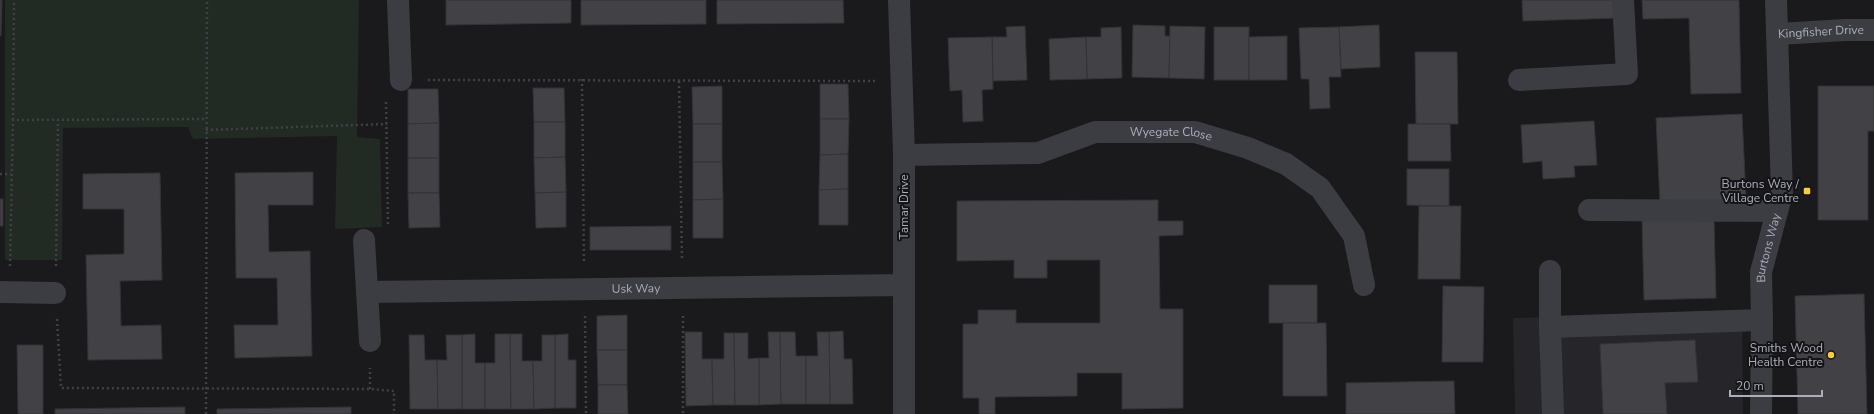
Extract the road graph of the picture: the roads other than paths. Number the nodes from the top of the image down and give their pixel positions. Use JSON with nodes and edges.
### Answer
{"nodes":[{"id":1,"x":398,"y":0,"type":"edge"},
{"id":2,"x":898,"y":0,"type":"edge"},
{"id":3,"x":1624,"y":0,"type":"edge"},
{"id":4,"x":1776,"y":0,"type":"edge"},
{"id":5,"x":1874,"y":30,"type":"edge"},
{"id":6,"x":1778,"y":34,"type":"junction"},
{"id":7,"x":401,"y":80,"type":"road end"},
{"id":8,"x":1519,"y":80,"type":"dead end"},
{"id":9,"x":904,"y":155,"type":"junction"},
{"id":10,"x":1589,"y":210,"type":"dead end"},
{"id":11,"x":1777,"y":211,"type":"junction"},
{"id":12,"x":364,"y":240,"type":"road end"},
{"id":13,"x":1550,"y":271,"type":"dead end"},
{"id":14,"x":904,"y":285,"type":"junction"},
{"id":15,"x":1364,"y":285,"type":"dead end"},
{"id":16,"x":5,"y":292,"type":"edge"},
{"id":17,"x":367,"y":292,"type":"junction"},
{"id":18,"x":55,"y":293,"type":"road end"},
{"id":19,"x":1762,"y":320,"type":"junction"},
{"id":20,"x":1550,"y":327,"type":"junction"},
{"id":21,"x":370,"y":341,"type":"dead end"},
{"id":22,"x":904,"y":414,"type":"edge"},
{"id":23,"x":1553,"y":414,"type":"edge"},
{"id":24,"x":1761,"y":414,"type":"edge"}],
"edges":[{"from":1,"to":7,"type":"street"},
{"from":2,"to":9,"type":"street","name":"Tamar Drive"},
{"from":3,"to":8,"type":"street"},
{"from":4,"to":6,"type":"street","name":"Kingfisher Drive"},
{"from":5,"to":6,"type":"street","name":"Kingfisher Drive"},
{"from":6,"to":11,"type":"street","name":"Burtons Way"},
{"from":9,"to":14,"type":"street","name":"Tamar Drive"},
{"from":9,"to":15,"type":"street","name":"Wyegate Close"},
{"from":10,"to":11,"type":"street"},
{"from":11,"to":19,"type":"street","name":"Burtons Way"},
{"from":12,"to":17,"type":"street"},
{"from":13,"to":20,"type":"street"},
{"from":14,"to":17,"type":"street","name":"Usk Way"},
{"from":14,"to":22,"type":"street","name":"Tamar Drive"},
{"from":16,"to":18,"type":"street"},
{"from":17,"to":21,"type":"street"},
{"from":19,"to":20,"type":"street"},
{"from":19,"to":24,"type":"street","name":"Burtons Way"},
{"from":20,"to":23,"type":"street"}]}
